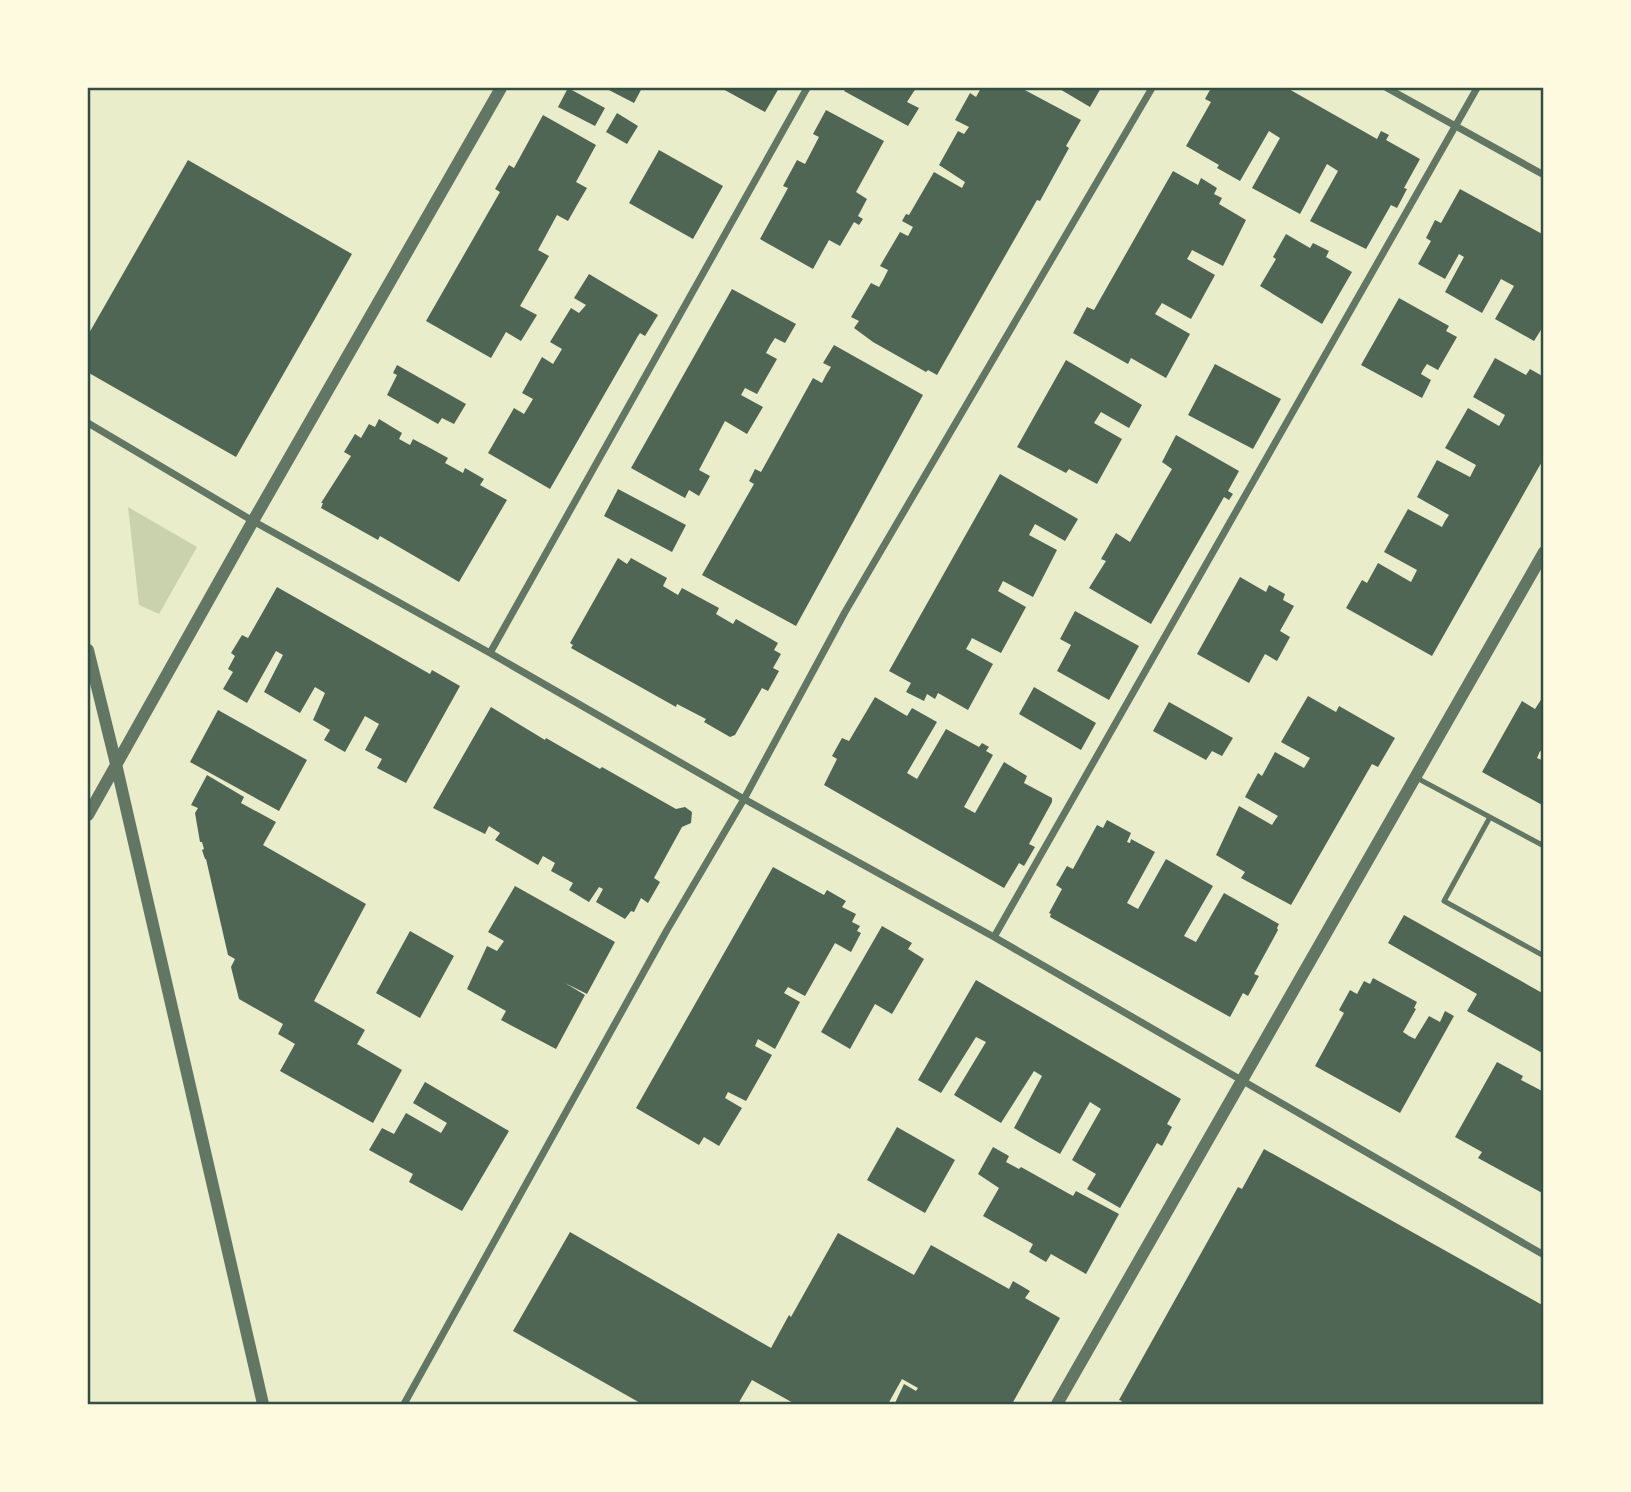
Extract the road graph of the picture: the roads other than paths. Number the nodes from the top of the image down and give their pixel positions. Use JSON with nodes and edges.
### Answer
{"nodes":[{"id":1,"x":501,"y":88,"type":"edge"},
{"id":2,"x":807,"y":88,"type":"edge"},
{"id":3,"x":1152,"y":88,"type":"edge"},
{"id":4,"x":1387,"y":88,"type":"edge"},
{"id":5,"x":1477,"y":88,"type":"edge"},
{"id":6,"x":1455,"y":125,"type":"junction"},
{"id":7,"x":1544,"y":175,"type":"edge"},
{"id":8,"x":88,"y":423,"type":"edge"},
{"id":9,"x":253,"y":521,"type":"junction"},
{"id":10,"x":1544,"y":552,"type":"edge"},
{"id":11,"x":88,"y":650,"type":"edge"},
{"id":12,"x":490,"y":653,"type":"junction"},
{"id":13,"x":116,"y":764,"type":"junction"},
{"id":14,"x":1415,"y":777,"type":"junction"},
{"id":15,"x":744,"y":799,"type":"junction"},
{"id":16,"x":88,"y":815,"type":"edge"},
{"id":17,"x":1490,"y":817,"type":"junction"},
{"id":18,"x":1544,"y":846,"type":"edge"},
{"id":19,"x":994,"y":937,"type":"junction"},
{"id":20,"x":1544,"y":956,"type":"edge"},
{"id":21,"x":1241,"y":1082,"type":"junction"},
{"id":22,"x":1544,"y":1255,"type":"edge"},
{"id":23,"x":263,"y":1405,"type":"edge"},
{"id":24,"x":404,"y":1405,"type":"edge"},
{"id":25,"x":1056,"y":1405,"type":"edge"}],
"edges":[{"from":1,"to":9,"type":"street"},
{"from":2,"to":12,"type":"street"},
{"from":3,"to":15,"type":"street"},
{"from":4,"to":6,"type":"street"},
{"from":5,"to":6,"type":"street"},
{"from":6,"to":7,"type":"street"},
{"from":6,"to":19,"type":"street"},
{"from":8,"to":9,"type":"street"},
{"from":9,"to":12,"type":"street"},
{"from":9,"to":13,"type":"street"},
{"from":10,"to":14,"type":"street"},
{"from":11,"to":13,"type":"street"},
{"from":12,"to":15,"type":"street"},
{"from":13,"to":16,"type":"street"},
{"from":13,"to":23,"type":"street"},
{"from":14,"to":17,"type":"lane"},
{"from":14,"to":21,"type":"street"},
{"from":15,"to":19,"type":"street"},
{"from":15,"to":24,"type":"street"},
{"from":17,"to":18,"type":"lane"},
{"from":17,"to":20,"type":"lane"},
{"from":19,"to":21,"type":"street"},
{"from":21,"to":22,"type":"street"},
{"from":21,"to":25,"type":"street"}]}
